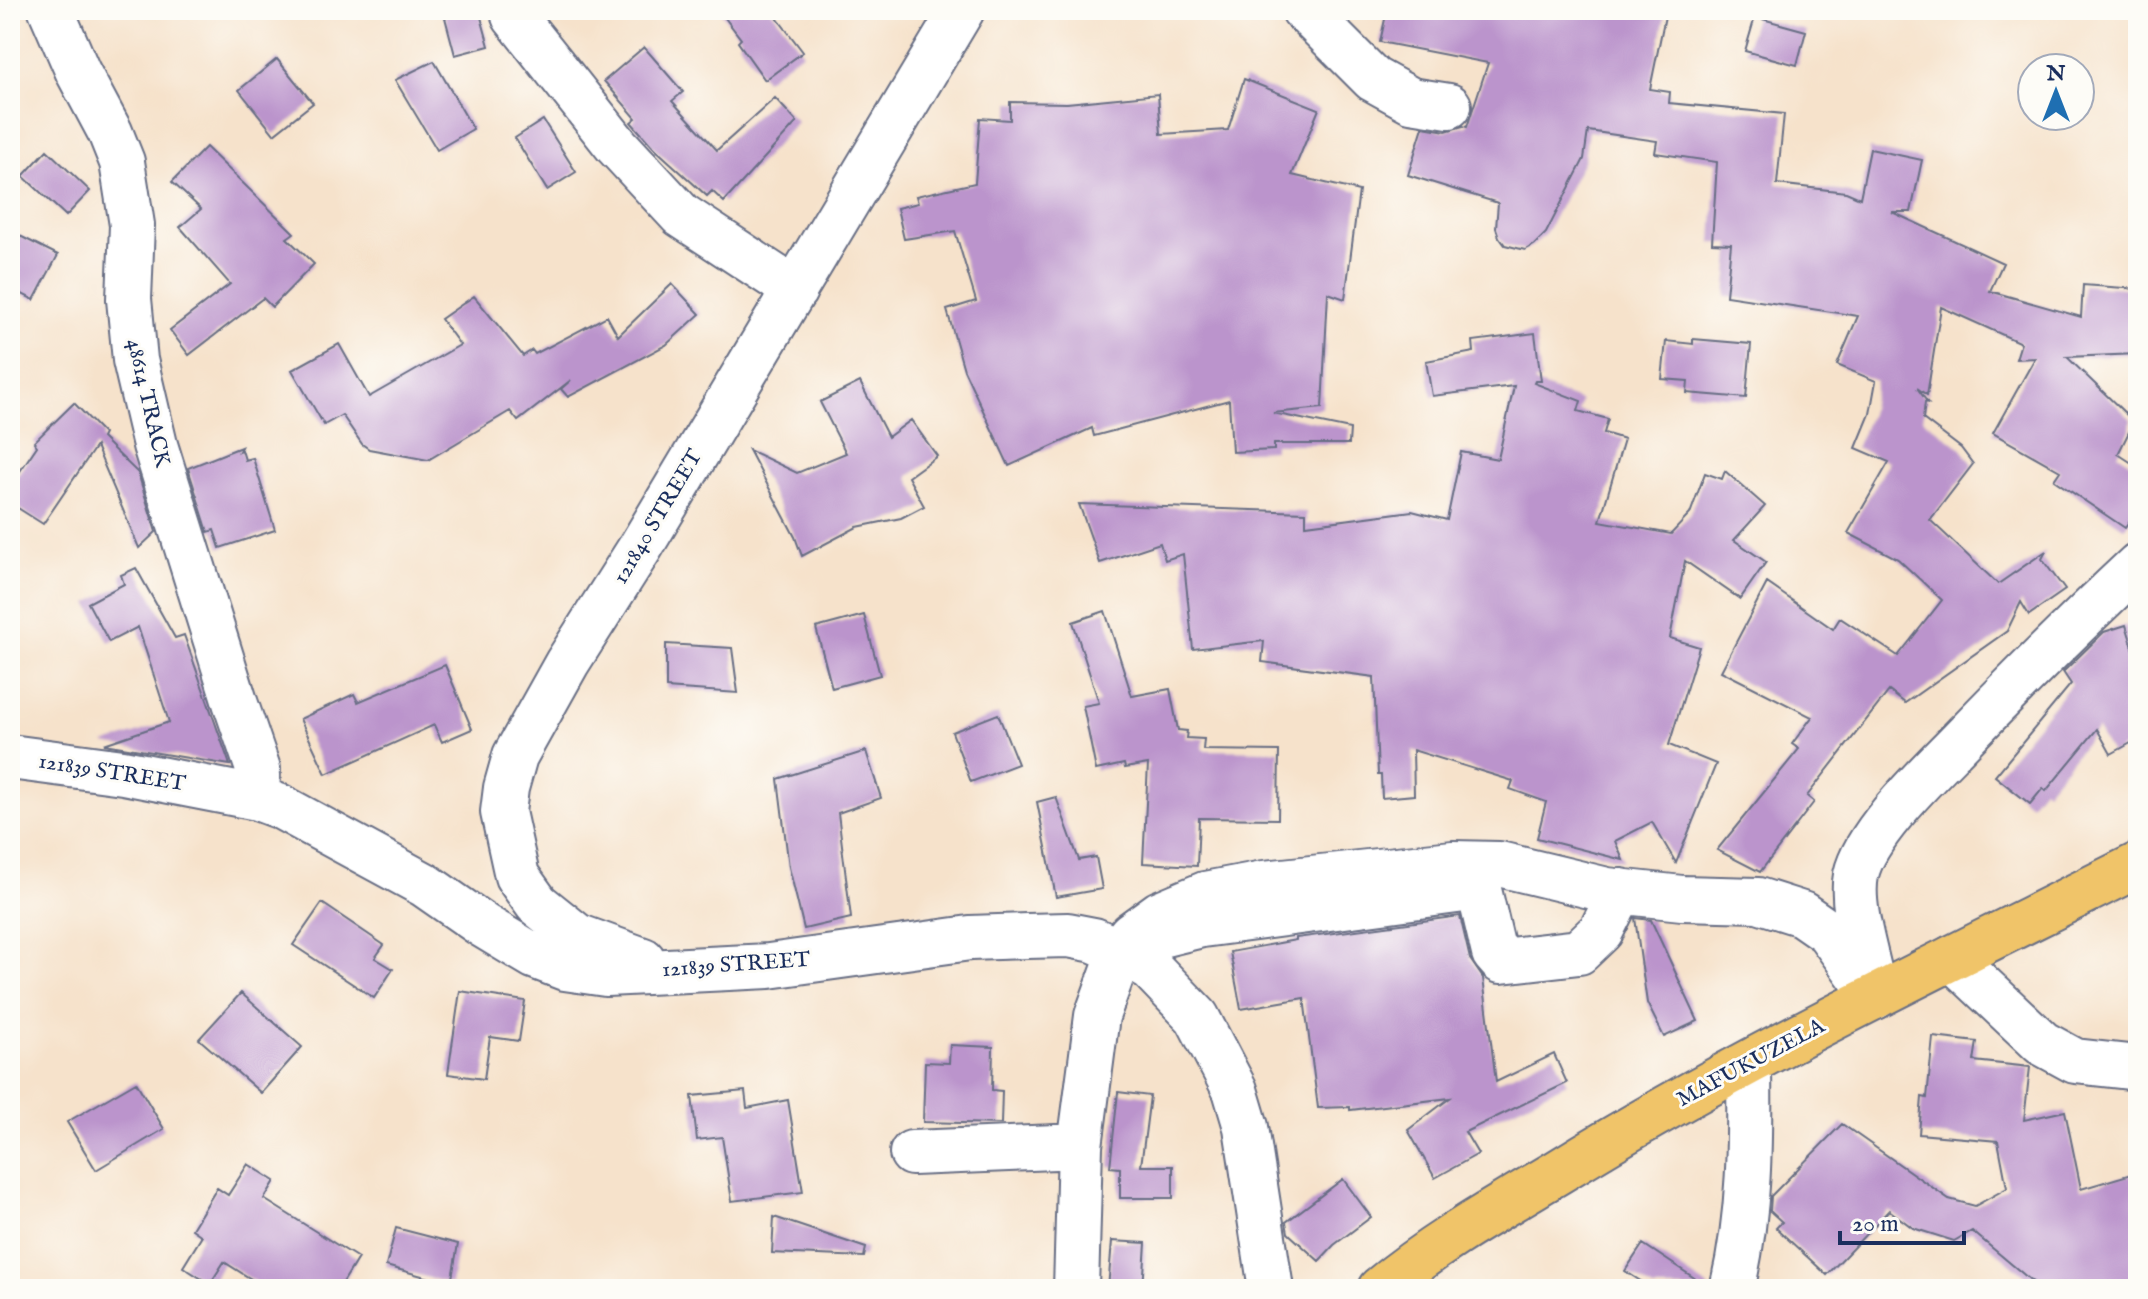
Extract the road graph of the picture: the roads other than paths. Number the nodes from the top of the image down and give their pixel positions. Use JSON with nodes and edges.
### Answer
{"nodes":[{"id":1,"x":51,"y":10,"type":"edge"},
{"id":2,"x":962,"y":10,"type":"edge"},
{"id":3,"x":1304,"y":10,"type":"edge"},
{"id":4,"x":514,"y":16,"type":"dead end"},
{"id":5,"x":1449,"y":106,"type":"dead end"},
{"id":6,"x":795,"y":290,"type":"junction"},
{"id":7,"x":2138,"y":565,"type":"edge"},
{"id":8,"x":10,"y":757,"type":"edge"},
{"id":9,"x":257,"y":798,"type":"junction"},
{"id":10,"x":2138,"y":865,"type":"edge"},
{"id":11,"x":1621,"y":891,"type":"junction"},
{"id":12,"x":1122,"y":952,"type":"junction"},
{"id":13,"x":1952,"y":958,"type":"junction"},
{"id":14,"x":675,"y":970,"type":"junction"},
{"id":15,"x":1875,"y":997,"type":"junction"},
{"id":16,"x":1749,"y":1064,"type":"junction"},
{"id":17,"x":2138,"y":1068,"type":"edge"},
{"id":18,"x":1080,"y":1146,"type":"junction"},
{"id":19,"x":912,"y":1153,"type":"dead end"},
{"id":20,"x":1076,"y":1289,"type":"edge"},
{"id":21,"x":1271,"y":1289,"type":"edge"},
{"id":22,"x":1380,"y":1289,"type":"edge"},
{"id":23,"x":1732,"y":1289,"type":"edge"}],
"edges":[{"from":1,"to":9,"type":"street","name":"48614 TRACK"},
{"from":2,"to":6,"type":"street","name":"121840 STREET"},
{"from":3,"to":5,"type":"street"},
{"from":4,"to":6,"type":"street"},
{"from":6,"to":14,"type":"street","name":"121840 STREET"},
{"from":7,"to":15,"type":"street"},
{"from":8,"to":9,"type":"street","name":"121839 STREET"},
{"from":9,"to":14,"type":"street","name":"121839 STREET"},
{"from":10,"to":13,"type":"main road","name":"MAFUKUZELA"},
{"from":11,"to":12,"type":"street"},
{"from":11,"to":12,"type":"street"},
{"from":11,"to":15,"type":"street"},
{"from":12,"to":14,"type":"street","name":"121839 STREET"},
{"from":12,"to":18,"type":"street"},
{"from":12,"to":21,"type":"street","name":"121839 STREET"},
{"from":13,"to":15,"type":"main road","name":"MAFUKUZELA"},
{"from":13,"to":17,"type":"street"},
{"from":15,"to":16,"type":"main road","name":"MAFUKUZELA"},
{"from":16,"to":22,"type":"main road","name":"MAFUKUZELA"},
{"from":16,"to":23,"type":"street"},
{"from":18,"to":19,"type":"street"},
{"from":18,"to":20,"type":"street"}]}
